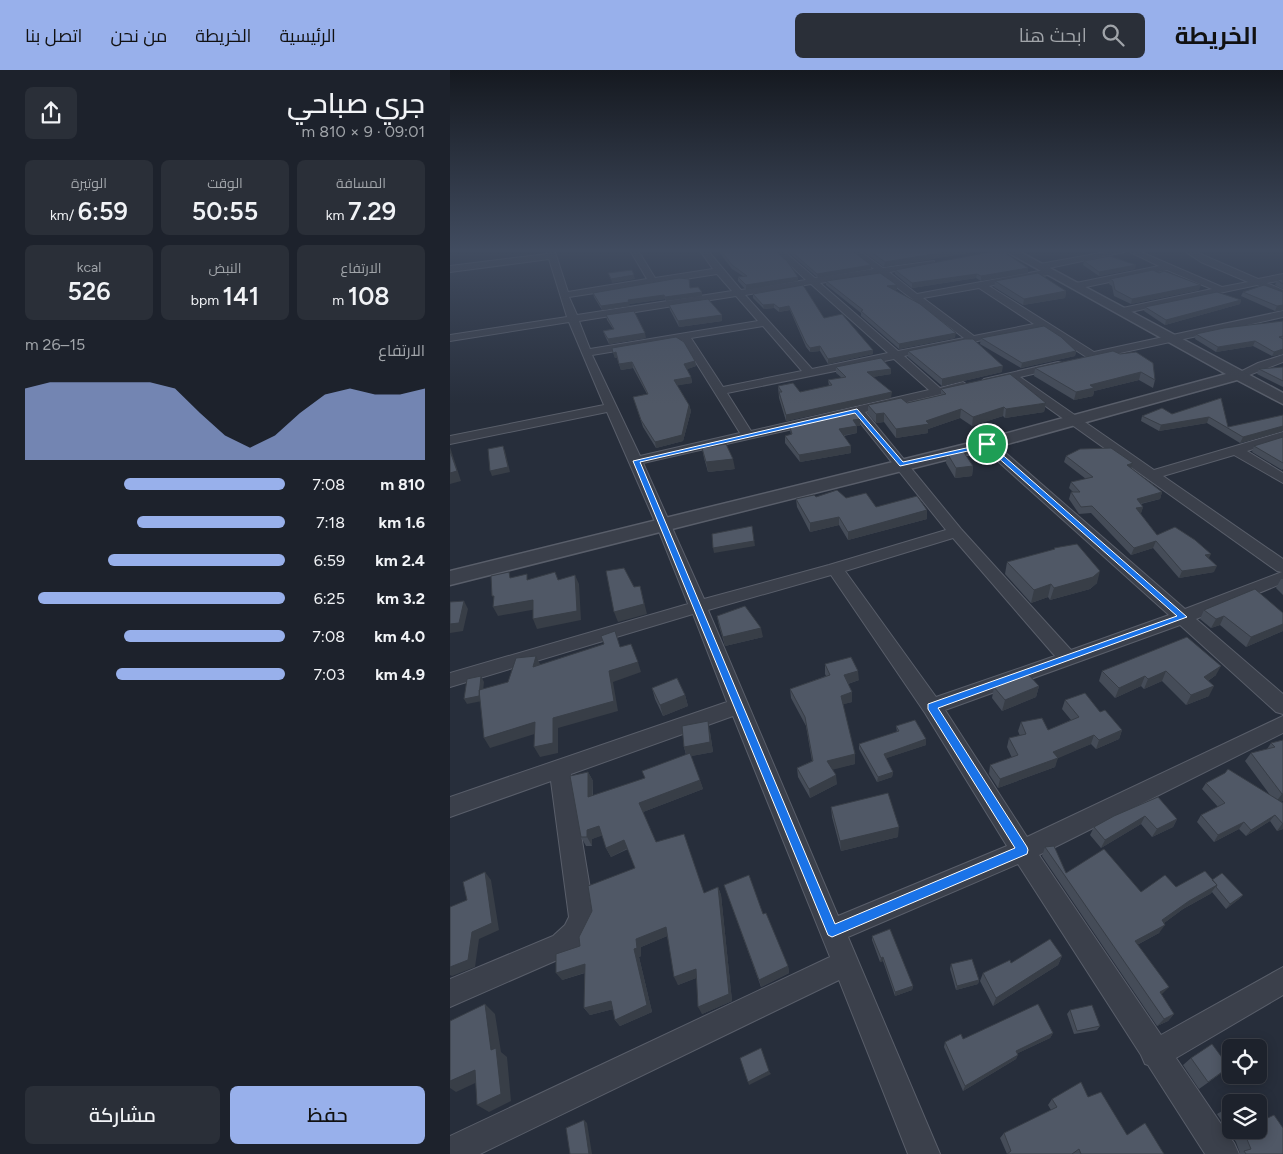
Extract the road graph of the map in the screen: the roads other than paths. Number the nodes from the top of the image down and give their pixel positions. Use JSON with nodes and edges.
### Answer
{"nodes":[{"id":1,"x":567,"y":303,"type":"edge"},
{"id":2,"x":685,"y":303,"type":"edge"},
{"id":3,"x":747,"y":303,"type":"edge"},
{"id":4,"x":836,"y":303,"type":"edge"},
{"id":5,"x":922,"y":303,"type":"edge"},
{"id":6,"x":1008,"y":303,"type":"edge"},
{"id":7,"x":1106,"y":303,"type":"edge"},
{"id":8,"x":1158,"y":303,"type":"edge"},
{"id":9,"x":1121,"y":311,"type":"junction"},
{"id":10,"x":1283,"y":314,"type":"edge"},
{"id":11,"x":573,"y":320,"type":"junction"},
{"id":12,"x":764,"y":323,"type":"junction"},
{"id":13,"x":1042,"y":325,"type":"junction"},
{"id":14,"x":685,"y":337,"type":"junction"},
{"id":15,"x":450,"y":338,"type":"edge"},
{"id":16,"x":974,"y":340,"type":"junction"},
{"id":17,"x":1172,"y":340,"type":"junction"},
{"id":18,"x":586,"y":353,"type":"junction"},
{"id":19,"x":898,"y":356,"type":"junction"},
{"id":20,"x":1092,"y":356,"type":"junction"},
{"id":21,"x":1283,"y":358,"type":"edge"},
{"id":22,"x":810,"y":373,"type":"junction"},
{"id":23,"x":1240,"y":375,"type":"junction"},
{"id":24,"x":1011,"y":376,"type":"junction"},
{"id":25,"x":719,"y":391,"type":"junction"},
{"id":26,"x":938,"y":392,"type":"junction"},
{"id":27,"x":1283,"y":399,"type":"edge"},
{"id":28,"x":612,"y":407,"type":"junction"},
{"id":29,"x":857,"y":411,"type":"junction"},
{"id":30,"x":1074,"y":422,"type":"junction"},
{"id":31,"x":747,"y":434,"type":"junction"},
{"id":32,"x":1283,"y":436,"type":"edge"},
{"id":33,"x":450,"y":440,"type":"edge"},
{"id":34,"x":987,"y":444,"type":"junction"},
{"id":35,"x":1236,"y":450,"type":"junction"},
{"id":36,"x":636,"y":461,"type":"junction"},
{"id":37,"x":902,"y":464,"type":"junction"},
{"id":38,"x":1151,"y":475,"type":"junction"},
{"id":39,"x":1283,"y":479,"type":"edge"},
{"id":40,"x":664,"y":524,"type":"junction"},
{"id":41,"x":956,"y":532,"type":"junction"},
{"id":42,"x":1283,"y":567,"type":"edge"},
{"id":43,"x":834,"y":569,"type":"junction"},
{"id":44,"x":1283,"y":577,"type":"edge"},
{"id":45,"x":450,"y":578,"type":"edge"},
{"id":46,"x":697,"y":606,"type":"junction"},
{"id":47,"x":1183,"y":617,"type":"junction"},
{"id":48,"x":1067,"y":657,"type":"junction"},
{"id":49,"x":450,"y":680,"type":"edge"},
{"id":50,"x":738,"y":706,"type":"junction"},
{"id":51,"x":932,"y":706,"type":"junction"},
{"id":52,"x":1283,"y":706,"type":"edge"},
{"id":53,"x":1283,"y":724,"type":"edge"},
{"id":54,"x":560,"y":770,"type":"junction"},
{"id":55,"x":450,"y":807,"type":"edge"},
{"id":56,"x":1023,"y":850,"type":"junction"},
{"id":57,"x":832,"y":931,"type":"junction"},
{"id":58,"x":846,"y":963,"type":"junction"},
{"id":59,"x":1283,"y":980,"type":"edge"},
{"id":60,"x":450,"y":993,"type":"edge"},
{"id":61,"x":1156,"y":1054,"type":"junction"},
{"id":62,"x":450,"y":1152,"type":"edge"},
{"id":63,"x":924,"y":1154,"type":"edge"},
{"id":64,"x":1223,"y":1154,"type":"edge"}],
"edges":[{"from":1,"to":11,"type":"street"},
{"from":2,"to":11,"type":"street"},
{"from":3,"to":12,"type":"street"},
{"from":4,"to":19,"type":"street"},
{"from":5,"to":16,"type":"street"},
{"from":6,"to":13,"type":"street"},
{"from":7,"to":9,"type":"street"},
{"from":8,"to":9,"type":"street"},
{"from":9,"to":17,"type":"street"},
{"from":10,"to":17,"type":"street"},
{"from":11,"to":15,"type":"street"},
{"from":11,"to":18,"type":"street"},
{"from":12,"to":14,"type":"street"},
{"from":12,"to":22,"type":"street"},
{"from":13,"to":16,"type":"street"},
{"from":13,"to":20,"type":"street"},
{"from":14,"to":18,"type":"street"},
{"from":14,"to":25,"type":"street"},
{"from":16,"to":19,"type":"street"},
{"from":17,"to":20,"type":"street"},
{"from":17,"to":23,"type":"street"},
{"from":18,"to":28,"type":"street"},
{"from":19,"to":22,"type":"street"},
{"from":19,"to":26,"type":"street"},
{"from":20,"to":24,"type":"street"},
{"from":21,"to":23,"type":"street"},
{"from":22,"to":25,"type":"street"},
{"from":23,"to":27,"type":"street"},
{"from":23,"to":30,"type":"street"},
{"from":24,"to":26,"type":"street"},
{"from":24,"to":30,"type":"street"},
{"from":25,"to":31,"type":"street"},
{"from":26,"to":29,"type":"street"},
{"from":28,"to":33,"type":"street"},
{"from":28,"to":36,"type":"street"},
{"from":29,"to":31,"type":"street"},
{"from":29,"to":37,"type":"street"},
{"from":30,"to":34,"type":"street"},
{"from":30,"to":38,"type":"street"},
{"from":31,"to":36,"type":"street"},
{"from":32,"to":35,"type":"street"},
{"from":34,"to":37,"type":"street"},
{"from":34,"to":47,"type":"street"},
{"from":35,"to":38,"type":"street"},
{"from":35,"to":39,"type":"street"},
{"from":36,"to":40,"type":"street"},
{"from":37,"to":40,"type":"street"},
{"from":37,"to":41,"type":"street"},
{"from":38,"to":42,"type":"street"},
{"from":40,"to":45,"type":"street"},
{"from":40,"to":46,"type":"street"},
{"from":41,"to":43,"type":"street"},
{"from":41,"to":48,"type":"street"},
{"from":43,"to":46,"type":"street"},
{"from":43,"to":51,"type":"street"},
{"from":44,"to":47,"type":"street"},
{"from":46,"to":49,"type":"street"},
{"from":46,"to":50,"type":"street"},
{"from":47,"to":48,"type":"street"},
{"from":47,"to":52,"type":"street"},
{"from":48,"to":51,"type":"street"},
{"from":50,"to":54,"type":"street"},
{"from":50,"to":57,"type":"street"},
{"from":51,"to":56,"type":"street"},
{"from":53,"to":56,"type":"street"},
{"from":54,"to":55,"type":"street"},
{"from":54,"to":60,"type":"street"},
{"from":56,"to":57,"type":"street"},
{"from":56,"to":61,"type":"street"},
{"from":57,"to":58,"type":"street"},
{"from":58,"to":62,"type":"street"},
{"from":58,"to":63,"type":"street"},
{"from":59,"to":61,"type":"street"},
{"from":61,"to":64,"type":"street"}]}
